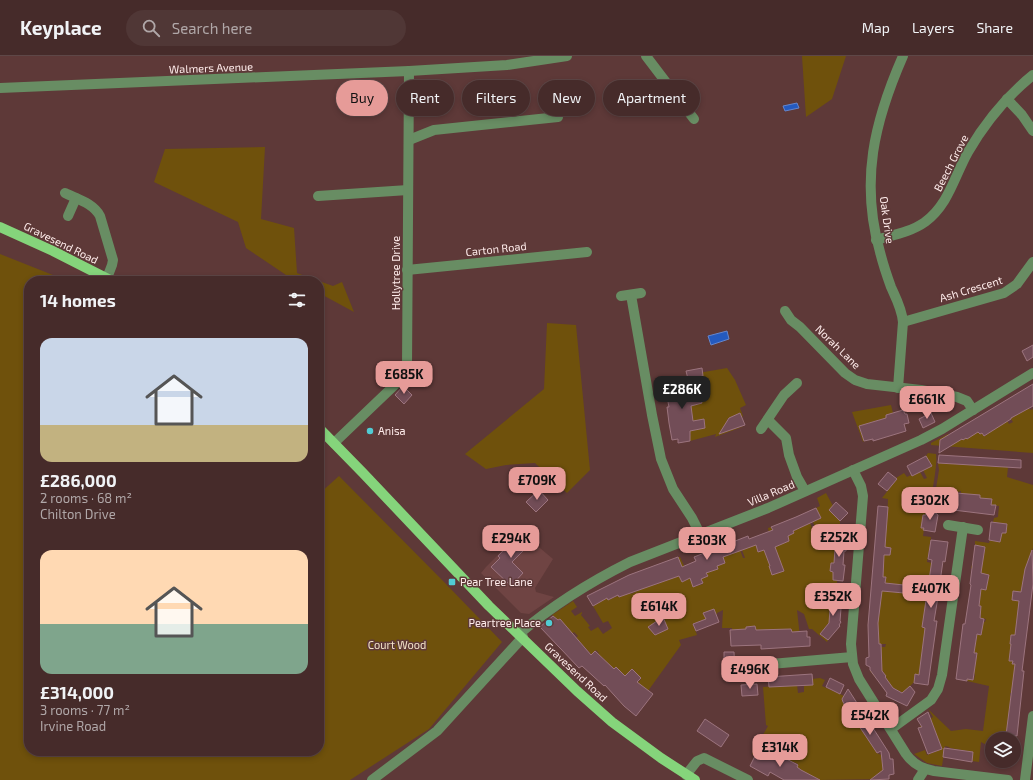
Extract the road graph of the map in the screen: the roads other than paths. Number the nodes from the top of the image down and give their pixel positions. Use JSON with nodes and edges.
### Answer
{"nodes":[{"id":1,"x":566,"y":56,"type":"edge"},
{"id":2,"x":646,"y":56,"type":"edge"},
{"id":3,"x":903,"y":56,"type":"edge"},
{"id":4,"x":409,"y":72,"type":"junction"},
{"id":5,"x":1033,"y":75,"type":"edge"},
{"id":6,"x":0,"y":88,"type":"edge"},
{"id":7,"x":1007,"y":99,"type":"junction"},
{"id":8,"x":558,"y":117,"type":"dead end"},
{"id":9,"x":694,"y":119,"type":"dead end"},
{"id":10,"x":1033,"y":131,"type":"edge"},
{"id":11,"x":409,"y":140,"type":"junction"},
{"id":12,"x":408,"y":190,"type":"junction"},
{"id":13,"x":65,"y":193,"type":"dead end"},
{"id":14,"x":318,"y":196,"type":"dead end"},
{"id":15,"x":76,"y":198,"type":"junction"},
{"id":16,"x":68,"y":216,"type":"dead end"},
{"id":17,"x":0,"y":228,"type":"edge"},
{"id":18,"x":876,"y":240,"type":"junction"},
{"id":19,"x":587,"y":252,"type":"dead end"},
{"id":20,"x":1033,"y":262,"type":"edge"},
{"id":21,"x":407,"y":270,"type":"junction"},
{"id":22,"x":102,"y":276,"type":"edge"},
{"id":23,"x":111,"y":276,"type":"edge"},
{"id":24,"x":642,"y":293,"type":"dead end"},
{"id":25,"x":785,"y":311,"type":"dead end"},
{"id":26,"x":904,"y":322,"type":"junction"},
{"id":27,"x":1033,"y":373,"type":"edge"},
{"id":28,"x":797,"y":383,"type":"dead end"},
{"id":29,"x":898,"y":388,"type":"junction"},
{"id":30,"x":973,"y":410,"type":"junction"},
{"id":31,"x":768,"y":420,"type":"junction"},
{"id":32,"x":761,"y":429,"type":"dead end"},
{"id":33,"x":324,"y":433,"type":"edge"},
{"id":34,"x":334,"y":443,"type":"junction"},
{"id":35,"x":853,"y":470,"type":"junction"},
{"id":36,"x":805,"y":491,"type":"junction"},
{"id":37,"x":948,"y":525,"type":"dead end"},
{"id":38,"x":963,"y":528,"type":"junction"},
{"id":39,"x":978,"y":530,"type":"dead end"},
{"id":40,"x":700,"y":534,"type":"junction"},
{"id":41,"x":521,"y":636,"type":"junction"},
{"id":42,"x":852,"y":657,"type":"junction"},
{"id":43,"x":747,"y":666,"type":"dead end"},
{"id":44,"x":1033,"y":716,"type":"edge"},
{"id":45,"x":890,"y":729,"type":"junction"},
{"id":46,"x":925,"y":769,"type":"junction"},
{"id":47,"x":691,"y":777,"type":"edge"},
{"id":48,"x":372,"y":780,"type":"edge"},
{"id":49,"x":748,"y":780,"type":"edge"},
{"id":50,"x":918,"y":780,"type":"edge"},
{"id":51,"x":1008,"y":780,"type":"edge"},
{"id":52,"x":1025,"y":780,"type":"edge"}],
"edges":[{"from":1,"to":4,"type":"street","name":"Walmers Avenue"},
{"from":2,"to":9,"type":"street"},
{"from":3,"to":18,"type":"street","name":"Oak Drive"},
{"from":4,"to":6,"type":"street","name":"Walmers Avenue"},
{"from":4,"to":11,"type":"street","name":"Hollytree Drive"},
{"from":5,"to":7,"type":"street","name":"Beech Grove"},
{"from":7,"to":10,"type":"street"},
{"from":7,"to":18,"type":"street","name":"Beech Grove"},
{"from":8,"to":11,"type":"street"},
{"from":11,"to":12,"type":"street","name":"Hollytree Drive"},
{"from":12,"to":14,"type":"street"},
{"from":12,"to":21,"type":"street","name":"Hollytree Drive"},
{"from":13,"to":15,"type":"street"},
{"from":15,"to":16,"type":"street"},
{"from":15,"to":23,"type":"street"},
{"from":17,"to":22,"type":"main road","name":"Gravesend Road"},
{"from":18,"to":26,"type":"street","name":"Oak Drive"},
{"from":19,"to":21,"type":"street","name":"Carton Road"},
{"from":20,"to":26,"type":"street","name":"Ash Crescent"},
{"from":21,"to":34,"type":"street","name":"Hollytree Drive"},
{"from":24,"to":40,"type":"street"},
{"from":25,"to":29,"type":"street","name":"Norah Lane"},
{"from":26,"to":29,"type":"street","name":"Oak Drive"},
{"from":27,"to":30,"type":"street","name":"Villa Road"},
{"from":28,"to":31,"type":"street"},
{"from":29,"to":30,"type":"street","name":"Norah Lane"},
{"from":30,"to":35,"type":"street","name":"Villa Road"},
{"from":31,"to":32,"type":"street"},
{"from":31,"to":36,"type":"street"},
{"from":33,"to":34,"type":"main road","name":"Gravesend Road"},
{"from":34,"to":41,"type":"main road","name":"Gravesend Road"},
{"from":35,"to":36,"type":"street","name":"Villa Road"},
{"from":35,"to":42,"type":"street"},
{"from":36,"to":40,"type":"street","name":"Villa Road"},
{"from":37,"to":38,"type":"street"},
{"from":38,"to":39,"type":"street"},
{"from":38,"to":45,"type":"street"},
{"from":40,"to":41,"type":"street","name":"Villa Road"},
{"from":41,"to":47,"type":"main road","name":"Gravesend Road"},
{"from":41,"to":48,"type":"street"},
{"from":42,"to":43,"type":"street"},
{"from":42,"to":45,"type":"street"},
{"from":44,"to":52,"type":"street"},
{"from":45,"to":46,"type":"street"},
{"from":46,"to":50,"type":"street"},
{"from":46,"to":51,"type":"street"},
{"from":47,"to":49,"type":"street"}]}
